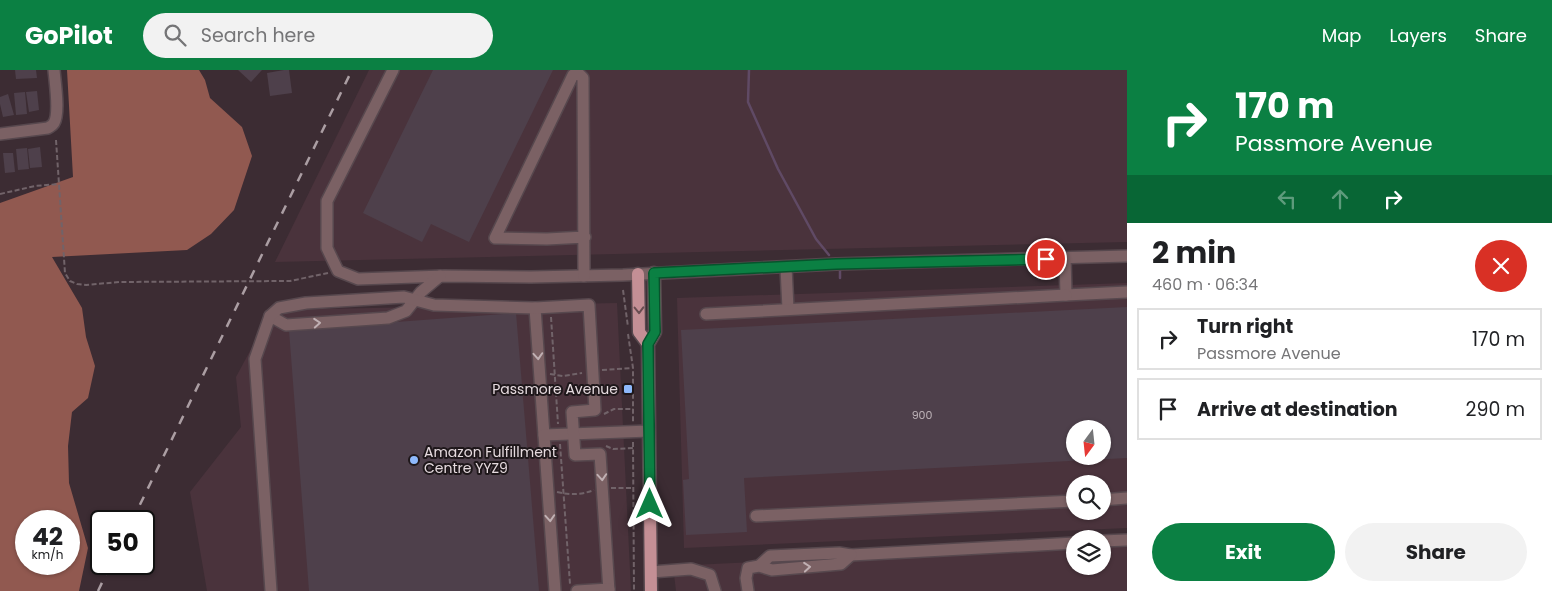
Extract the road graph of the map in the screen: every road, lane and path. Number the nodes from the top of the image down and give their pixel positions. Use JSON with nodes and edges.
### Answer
{"nodes":[{"id":1,"x":54,"y":70,"type":"edge"},
{"id":2,"x":393,"y":70,"type":"edge"},
{"id":3,"x":0,"y":134,"type":"edge"},
{"id":4,"x":56,"y":140,"type":"dead end"},
{"id":5,"x":59,"y":184,"type":"junction"},
{"id":6,"x":0,"y":194,"type":"edge"},
{"id":7,"x":585,"y":237,"type":"junction"},
{"id":8,"x":1127,"y":256,"type":"edge"},
{"id":9,"x":1065,"y":258,"type":"junction"},
{"id":10,"x":786,"y":267,"type":"junction"},
{"id":11,"x":338,"y":270,"type":"junction"},
{"id":12,"x":654,"y":273,"type":"junction"},
{"id":13,"x":638,"y":274,"type":"junction"},
{"id":14,"x":440,"y":276,"type":"junction"},
{"id":15,"x":584,"y":276,"type":"junction"},
{"id":16,"x":1127,"y":292,"type":"edge"},
{"id":17,"x":1066,"y":295,"type":"junction"},
{"id":18,"x":414,"y":301,"type":"junction"},
{"id":19,"x":551,"y":307,"type":"junction"},
{"id":20,"x":535,"y":308,"type":"junction"},
{"id":21,"x":788,"y":309,"type":"junction"},
{"id":22,"x":706,"y":314,"type":"dead end"},
{"id":23,"x":270,"y":316,"type":"junction"},
{"id":24,"x":648,"y":344,"type":"junction"},
{"id":25,"x":633,"y":368,"type":"dead end"},
{"id":26,"x":593,"y":370,"type":"junction"},
{"id":27,"x":540,"y":374,"type":"junction"},
{"id":28,"x":555,"y":375,"type":"junction"},
{"id":29,"x":649,"y":431,"type":"junction"},
{"id":30,"x":559,"y":434,"type":"junction"},
{"id":31,"x":573,"y":434,"type":"junction"},
{"id":32,"x":544,"y":435,"type":"junction"},
{"id":33,"x":634,"y":488,"type":"dead end"},
{"id":34,"x":602,"y":489,"type":"junction"},
{"id":35,"x":548,"y":491,"type":"junction"},
{"id":36,"x":563,"y":493,"type":"junction"},
{"id":37,"x":1127,"y":498,"type":"edge"},
{"id":38,"x":1111,"y":499,"type":"edge"},
{"id":39,"x":1066,"y":501,"type":"edge"},
{"id":40,"x":756,"y":516,"type":"dead end"},
{"id":41,"x":1127,"y":540,"type":"edge"},
{"id":42,"x":1111,"y":541,"type":"edge"},
{"id":43,"x":1066,"y":544,"type":"edge"},
{"id":44,"x":651,"y":572,"type":"junction"},
{"id":45,"x":609,"y":590,"type":"edge"},
{"id":46,"x":271,"y":591,"type":"edge"},
{"id":47,"x":555,"y":591,"type":"edge"},
{"id":48,"x":570,"y":591,"type":"edge"},
{"id":49,"x":577,"y":591,"type":"edge"},
{"id":50,"x":584,"y":591,"type":"edge"},
{"id":51,"x":651,"y":591,"type":"edge"},
{"id":52,"x":715,"y":591,"type":"edge"},
{"id":53,"x":748,"y":591,"type":"edge"}],
"edges":[{"from":1,"to":3,"type":"street"},
{"from":2,"to":11,"type":"street"},
{"from":4,"to":5,"type":"path"},
{"from":5,"to":6,"type":"path"},
{"from":5,"to":11,"type":"path"},
{"from":7,"to":7,"type":"street"},
{"from":7,"to":15,"type":"street"},
{"from":8,"to":9,"type":"street"},
{"from":9,"to":10,"type":"street"},
{"from":9,"to":17,"type":"street"},
{"from":10,"to":12,"type":"street"},
{"from":10,"to":21,"type":"street"},
{"from":11,"to":14,"type":"street"},
{"from":12,"to":13,"type":"street"},
{"from":12,"to":24,"type":"main road"},
{"from":13,"to":15,"type":"street"},
{"from":13,"to":24,"type":"main road","one_way":true},
{"from":14,"to":15,"type":"street"},
{"from":14,"to":18,"type":"street"},
{"from":16,"to":17,"type":"street"},
{"from":17,"to":21,"type":"street"},
{"from":18,"to":20,"type":"street"},
{"from":18,"to":23,"type":"street"},
{"from":23,"to":18,"type":"street","one_way":true},
{"from":19,"to":20,"type":"street"},
{"from":19,"to":26,"type":"street"},
{"from":19,"to":28,"type":"path"},
{"from":20,"to":27,"type":"street","one_way":true},
{"from":21,"to":22,"type":"street"},
{"from":23,"to":46,"type":"street"},
{"from":24,"to":29,"type":"main road"},
{"from":25,"to":26,"type":"path"},
{"from":26,"to":28,"type":"path"},
{"from":26,"to":31,"type":"street"},
{"from":27,"to":28,"type":"path"},
{"from":27,"to":32,"type":"street"},
{"from":28,"to":30,"type":"path"},
{"from":29,"to":31,"type":"street"},
{"from":29,"to":44,"type":"main road"},
{"from":30,"to":31,"type":"street"},
{"from":30,"to":32,"type":"street"},
{"from":30,"to":36,"type":"path"},
{"from":31,"to":34,"type":"street","one_way":true},
{"from":32,"to":35,"type":"street"},
{"from":33,"to":34,"type":"path"},
{"from":34,"to":36,"type":"path"},
{"from":34,"to":45,"type":"street"},
{"from":35,"to":36,"type":"path"},
{"from":35,"to":47,"type":"street","one_way":true},
{"from":36,"to":48,"type":"path"},
{"from":37,"to":38,"type":"street"},
{"from":39,"to":40,"type":"street"},
{"from":41,"to":42,"type":"street"},
{"from":43,"to":53,"type":"street"},
{"from":44,"to":51,"type":"main road"},
{"from":44,"to":52,"type":"street"},
{"from":45,"to":50,"type":"street"},
{"from":49,"to":50,"type":"street"}]}
